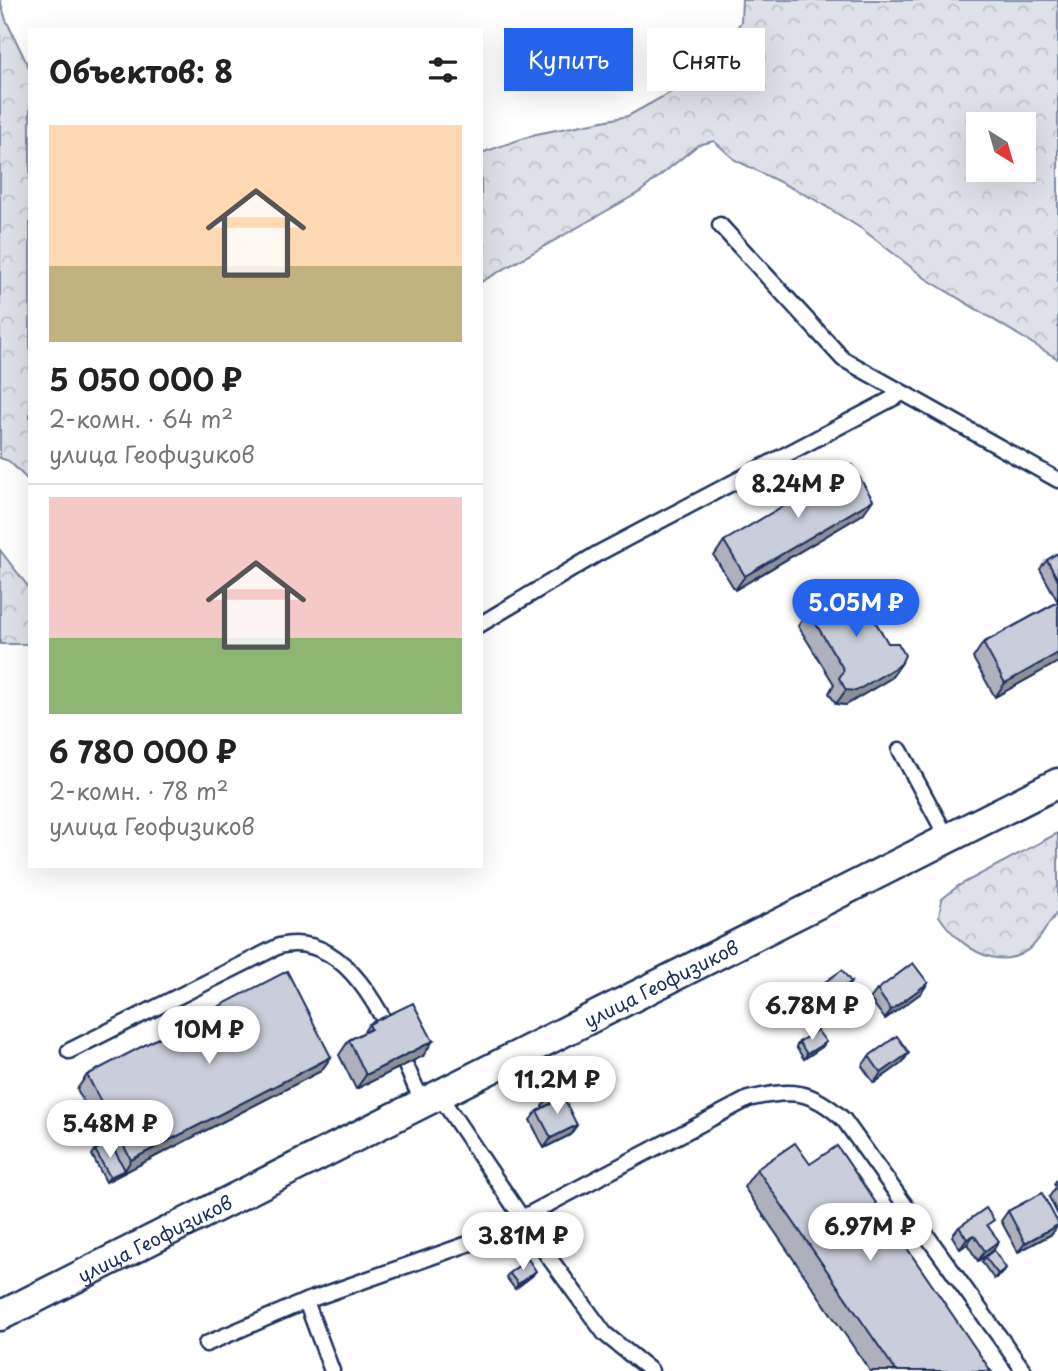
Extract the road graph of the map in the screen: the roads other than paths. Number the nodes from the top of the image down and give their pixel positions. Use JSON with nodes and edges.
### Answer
{"nodes":[{"id":1,"x":720,"y":225,"type":"dead end"},
{"id":2,"x":901,"y":394,"type":"junction"},
{"id":3,"x":1058,"y":480,"type":"edge"},
{"id":4,"x":483,"y":623,"type":"edge"},
{"id":5,"x":900,"y":750,"type":"dead end"},
{"id":6,"x":1058,"y":783,"type":"edge"},
{"id":7,"x":948,"y":839,"type":"junction"},
{"id":8,"x":69,"y":1051,"type":"dead end"},
{"id":9,"x":431,"y":1099,"type":"junction"},
{"id":10,"x":522,"y":1220,"type":"junction"},
{"id":11,"x":306,"y":1301,"type":"junction"},
{"id":12,"x":0,"y":1316,"type":"edge"},
{"id":13,"x":206,"y":1344,"type":"dead end"},
{"id":14,"x":332,"y":1371,"type":"edge"},
{"id":15,"x":651,"y":1371,"type":"edge"},
{"id":16,"x":1024,"y":1371,"type":"edge"}],
"edges":[{"from":1,"to":2,"type":"lane"},
{"from":2,"to":3,"type":"lane"},
{"from":2,"to":4,"type":"lane"},
{"from":5,"to":7,"type":"lane"},
{"from":6,"to":7,"type":"street","name":"улица Геофизиков"},
{"from":7,"to":9,"type":"street","name":"улица Геофизиков"},
{"from":8,"to":9,"type":"lane"},
{"from":9,"to":10,"type":"lane"},
{"from":9,"to":12,"type":"street","name":"улица Геофизиков"},
{"from":10,"to":11,"type":"lane"},
{"from":10,"to":15,"type":"lane"},
{"from":10,"to":16,"type":"lane"},
{"from":11,"to":13,"type":"lane"},
{"from":11,"to":14,"type":"lane"}]}
